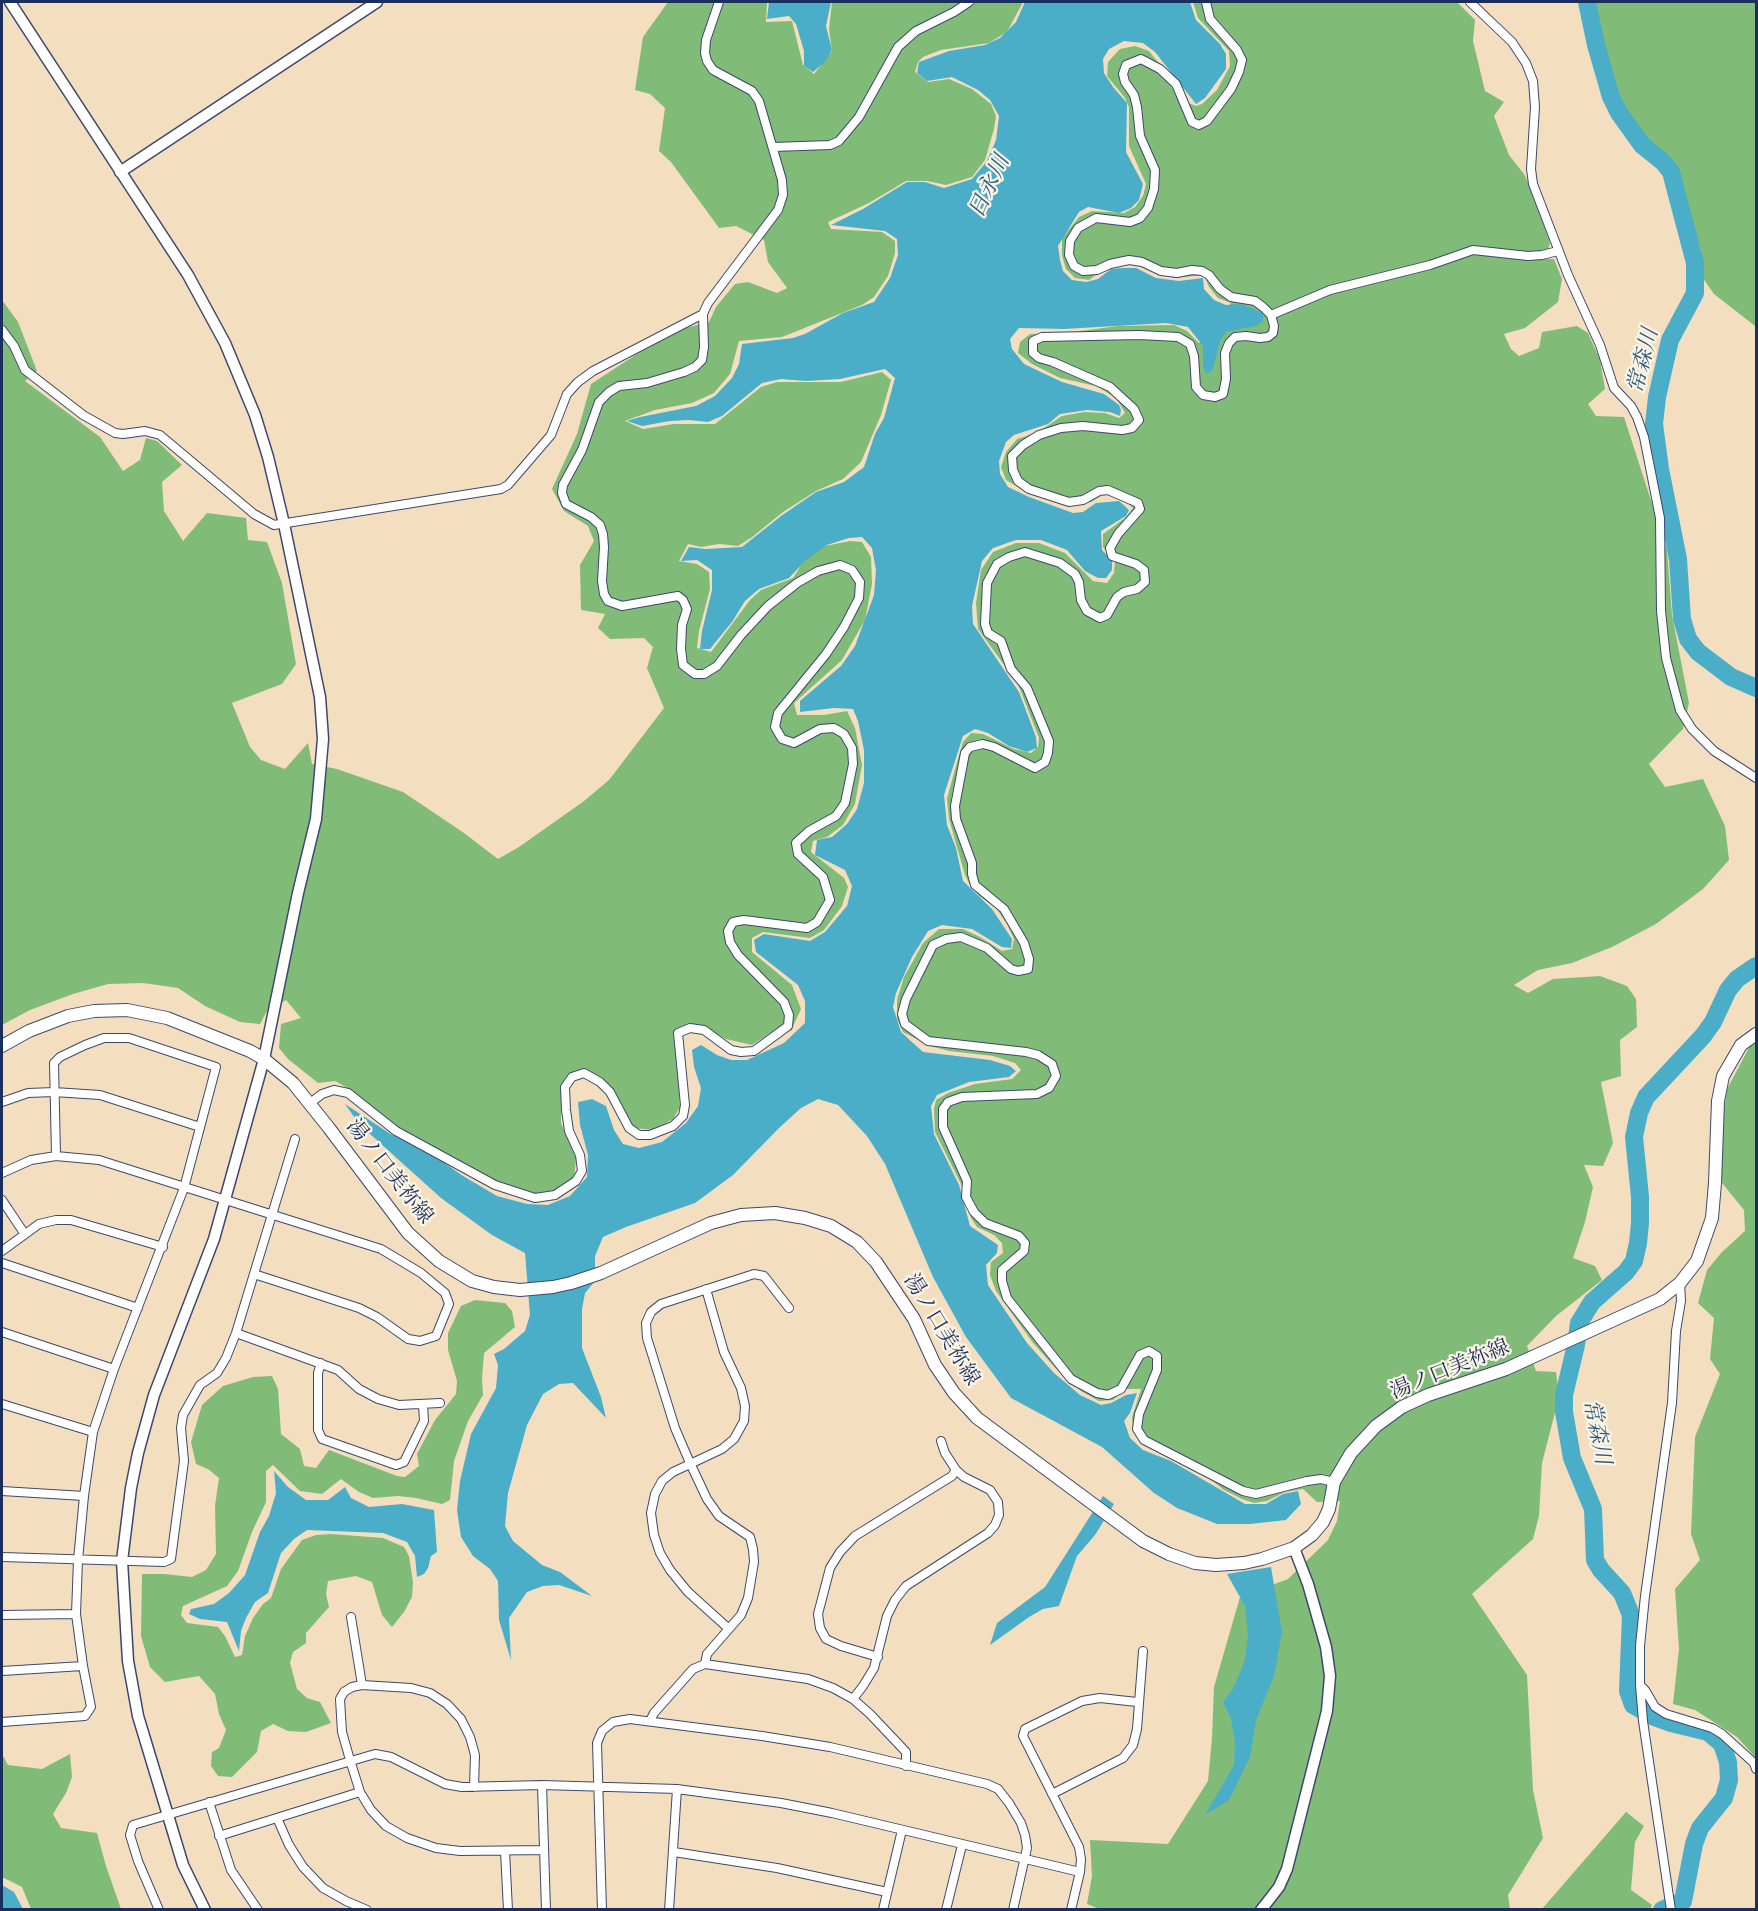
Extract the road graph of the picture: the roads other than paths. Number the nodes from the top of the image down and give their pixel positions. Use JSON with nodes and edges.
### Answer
{"nodes":[{"id":1,"x":9,"y":2,"type":"edge"},
{"id":2,"x":377,"y":2,"type":"edge"},
{"id":3,"x":719,"y":2,"type":"edge"},
{"id":4,"x":969,"y":2,"type":"edge"},
{"id":5,"x":1206,"y":2,"type":"edge"},
{"id":6,"x":1470,"y":2,"type":"edge"},
{"id":7,"x":773,"y":147,"type":"junction"},
{"id":8,"x":120,"y":172,"type":"junction"},
{"id":9,"x":1558,"y":251,"type":"junction"},
{"id":10,"x":703,"y":314,"type":"junction"},
{"id":11,"x":1271,"y":315,"type":"junction"},
{"id":12,"x":2,"y":330,"type":"edge"},
{"id":13,"x":284,"y":524,"type":"junction"},
{"id":14,"x":1756,"y":778,"type":"edge"},
{"id":15,"x":1756,"y":1034,"type":"edge"},
{"id":16,"x":2,"y":1046,"type":"edge"},
{"id":17,"x":264,"y":1059,"type":"junction"},
{"id":18,"x":54,"y":1092,"type":"junction"},
{"id":19,"x":2,"y":1102,"type":"edge"},
{"id":20,"x":309,"y":1104,"type":"junction"},
{"id":21,"x":200,"y":1127,"type":"junction"},
{"id":22,"x":295,"y":1139,"type":"dead end"},
{"id":23,"x":56,"y":1156,"type":"junction"},
{"id":24,"x":2,"y":1173,"type":"edge"},
{"id":25,"x":184,"y":1188,"type":"junction"},
{"id":26,"x":2,"y":1200,"type":"edge"},
{"id":27,"x":225,"y":1200,"type":"junction"},
{"id":28,"x":271,"y":1214,"type":"junction"},
{"id":29,"x":24,"y":1233,"type":"junction"},
{"id":30,"x":163,"y":1247,"type":"junction"},
{"id":31,"x":2,"y":1251,"type":"edge"},
{"id":32,"x":2,"y":1263,"type":"edge"},
{"id":33,"x":254,"y":1274,"type":"junction"},
{"id":34,"x":1680,"y":1283,"type":"junction"},
{"id":35,"x":706,"y":1289,"type":"junction"},
{"id":36,"x":138,"y":1308,"type":"junction"},
{"id":37,"x":789,"y":1308,"type":"dead end"},
{"id":38,"x":2,"y":1332,"type":"edge"},
{"id":39,"x":236,"y":1333,"type":"junction"},
{"id":40,"x":321,"y":1363,"type":"junction"},
{"id":41,"x":114,"y":1370,"type":"junction"},
{"id":42,"x":440,"y":1403,"type":"dead end"},
{"id":43,"x":2,"y":1404,"type":"edge"},
{"id":44,"x":423,"y":1406,"type":"junction"},
{"id":45,"x":93,"y":1432,"type":"junction"},
{"id":46,"x":941,"y":1441,"type":"dead end"},
{"id":47,"x":690,"y":1463,"type":"junction"},
{"id":48,"x":956,"y":1470,"type":"junction"},
{"id":49,"x":1334,"y":1482,"type":"junction"},
{"id":50,"x":2,"y":1491,"type":"edge"},
{"id":51,"x":84,"y":1496,"type":"junction"},
{"id":52,"x":1294,"y":1548,"type":"junction"},
{"id":53,"x":2,"y":1557,"type":"edge"},
{"id":54,"x":78,"y":1560,"type":"junction"},
{"id":55,"x":122,"y":1561,"type":"junction"},
{"id":56,"x":76,"y":1614,"type":"junction"},
{"id":57,"x":2,"y":1615,"type":"edge"},
{"id":58,"x":351,"y":1617,"type":"dead end"},
{"id":59,"x":729,"y":1629,"type":"junction"},
{"id":60,"x":1143,"y":1651,"type":"dead end"},
{"id":61,"x":878,"y":1657,"type":"junction"},
{"id":62,"x":705,"y":1664,"type":"junction"},
{"id":63,"x":83,"y":1666,"type":"junction"},
{"id":64,"x":2,"y":1671,"type":"edge"},
{"id":65,"x":362,"y":1685,"type":"junction"},
{"id":66,"x":1640,"y":1685,"type":"junction"},
{"id":67,"x":852,"y":1699,"type":"junction"},
{"id":68,"x":1137,"y":1702,"type":"junction"},
{"id":69,"x":650,"y":1721,"type":"junction"},
{"id":70,"x":2,"y":1722,"type":"edge"},
{"id":71,"x":350,"y":1760,"type":"junction"},
{"id":72,"x":906,"y":1766,"type":"junction"},
{"id":73,"x":1756,"y":1769,"type":"edge"},
{"id":74,"x":542,"y":1785,"type":"junction"},
{"id":75,"x":598,"y":1786,"type":"junction"},
{"id":76,"x":474,"y":1787,"type":"junction"},
{"id":77,"x":676,"y":1789,"type":"junction"},
{"id":78,"x":360,"y":1792,"type":"junction"},
{"id":79,"x":1052,"y":1794,"type":"junction"},
{"id":80,"x":209,"y":1802,"type":"junction"},
{"id":81,"x":167,"y":1815,"type":"junction"},
{"id":82,"x":277,"y":1818,"type":"junction"},
{"id":83,"x":902,"y":1830,"type":"junction"},
{"id":84,"x":219,"y":1836,"type":"junction"},
{"id":85,"x":962,"y":1845,"type":"junction"},
{"id":86,"x":544,"y":1850,"type":"junction"},
{"id":87,"x":505,"y":1851,"type":"junction"},
{"id":88,"x":674,"y":1852,"type":"junction"},
{"id":89,"x":1024,"y":1859,"type":"junction"},
{"id":90,"x":1080,"y":1872,"type":"junction"},
{"id":91,"x":887,"y":1892,"type":"junction"},
{"id":92,"x":159,"y":1910,"type":"edge"},
{"id":93,"x":205,"y":1910,"type":"edge"},
{"id":94,"x":258,"y":1910,"type":"edge"},
{"id":95,"x":367,"y":1910,"type":"edge"},
{"id":96,"x":508,"y":1910,"type":"edge"},
{"id":97,"x":546,"y":1910,"type":"edge"},
{"id":98,"x":602,"y":1910,"type":"edge"},
{"id":99,"x":669,"y":1910,"type":"edge"},
{"id":100,"x":883,"y":1910,"type":"edge"},
{"id":101,"x":946,"y":1910,"type":"edge"},
{"id":102,"x":1013,"y":1910,"type":"edge"},
{"id":103,"x":1071,"y":1910,"type":"edge"},
{"id":104,"x":1261,"y":1910,"type":"edge"},
{"id":105,"x":1671,"y":1910,"type":"edge"}],
"edges":[{"from":1,"to":8,"type":"street"},
{"from":2,"to":8,"type":"street"},
{"from":3,"to":7,"type":"street"},
{"from":4,"to":7,"type":"street"},
{"from":5,"to":11,"type":"street"},
{"from":6,"to":9,"type":"street"},
{"from":7,"to":10,"type":"street"},
{"from":8,"to":13,"type":"street"},
{"from":9,"to":11,"type":"street"},
{"from":9,"to":14,"type":"street"},
{"from":10,"to":13,"type":"street"},
{"from":10,"to":20,"type":"street"},
{"from":11,"to":49,"type":"street"},
{"from":12,"to":13,"type":"street"},
{"from":13,"to":17,"type":"street"},
{"from":15,"to":34,"type":"main road","name":"湯ノ口美祢線"},
{"from":16,"to":17,"type":"main road","name":"湯ノ口美祢線"},
{"from":17,"to":20,"type":"main road","name":"湯ノ口美祢線"},
{"from":17,"to":27,"type":"street"},
{"from":18,"to":19,"type":"street"},
{"from":18,"to":21,"type":"street"},
{"from":18,"to":21,"type":"street"},
{"from":18,"to":23,"type":"street"},
{"from":20,"to":52,"type":"main road","name":"湯ノ口美祢線"},
{"from":21,"to":25,"type":"street"},
{"from":22,"to":28,"type":"street"},
{"from":23,"to":24,"type":"street"},
{"from":23,"to":25,"type":"street"},
{"from":25,"to":27,"type":"street"},
{"from":25,"to":30,"type":"street"},
{"from":26,"to":29,"type":"street"},
{"from":27,"to":28,"type":"street"},
{"from":27,"to":55,"type":"street"},
{"from":28,"to":33,"type":"street"},
{"from":28,"to":33,"type":"street"},
{"from":29,"to":30,"type":"street"},
{"from":29,"to":31,"type":"street"},
{"from":30,"to":36,"type":"street"},
{"from":32,"to":36,"type":"street"},
{"from":33,"to":39,"type":"street"},
{"from":34,"to":49,"type":"main road","name":"湯ノ口美祢線"},
{"from":34,"to":66,"type":"street"},
{"from":35,"to":37,"type":"street"},
{"from":35,"to":47,"type":"street"},
{"from":35,"to":47,"type":"street"},
{"from":36,"to":41,"type":"street"},
{"from":38,"to":41,"type":"street"},
{"from":39,"to":40,"type":"street"},
{"from":39,"to":55,"type":"street"},
{"from":40,"to":44,"type":"street"},
{"from":40,"to":44,"type":"street"},
{"from":41,"to":45,"type":"street"},
{"from":42,"to":44,"type":"street"},
{"from":43,"to":45,"type":"street"},
{"from":45,"to":51,"type":"street"},
{"from":46,"to":48,"type":"street"},
{"from":47,"to":59,"type":"street"},
{"from":47,"to":59,"type":"street"},
{"from":48,"to":61,"type":"street"},
{"from":48,"to":61,"type":"street"},
{"from":49,"to":52,"type":"main road","name":"湯ノ口美祢線"},
{"from":50,"to":51,"type":"street"},
{"from":51,"to":54,"type":"street"},
{"from":52,"to":104,"type":"street"},
{"from":53,"to":54,"type":"street"},
{"from":54,"to":55,"type":"street"},
{"from":54,"to":56,"type":"street"},
{"from":55,"to":81,"type":"street"},
{"from":56,"to":57,"type":"street"},
{"from":56,"to":63,"type":"street"},
{"from":58,"to":65,"type":"street"},
{"from":59,"to":62,"type":"street"},
{"from":60,"to":68,"type":"street"},
{"from":61,"to":67,"type":"street"},
{"from":62,"to":67,"type":"street"},
{"from":62,"to":69,"type":"street"},
{"from":63,"to":64,"type":"street"},
{"from":63,"to":70,"type":"street"},
{"from":65,"to":71,"type":"street"},
{"from":65,"to":76,"type":"street"},
{"from":66,"to":73,"type":"street"},
{"from":66,"to":105,"type":"street"},
{"from":67,"to":72,"type":"street"},
{"from":68,"to":79,"type":"street"},
{"from":68,"to":79,"type":"street"},
{"from":69,"to":72,"type":"street"},
{"from":69,"to":75,"type":"street"},
{"from":71,"to":76,"type":"street"},
{"from":71,"to":78,"type":"street"},
{"from":71,"to":80,"type":"street"},
{"from":72,"to":89,"type":"street"},
{"from":74,"to":75,"type":"street"},
{"from":74,"to":76,"type":"street"},
{"from":74,"to":86,"type":"street"},
{"from":75,"to":77,"type":"street"},
{"from":75,"to":98,"type":"street"},
{"from":77,"to":83,"type":"street"},
{"from":77,"to":88,"type":"street"},
{"from":78,"to":82,"type":"street"},
{"from":78,"to":87,"type":"street"},
{"from":79,"to":90,"type":"street"},
{"from":80,"to":81,"type":"street"},
{"from":80,"to":84,"type":"street"},
{"from":81,"to":92,"type":"street"},
{"from":81,"to":93,"type":"street"},
{"from":82,"to":84,"type":"street"},
{"from":82,"to":95,"type":"street"},
{"from":83,"to":85,"type":"street"},
{"from":83,"to":91,"type":"street"},
{"from":84,"to":94,"type":"street"},
{"from":85,"to":89,"type":"street"},
{"from":85,"to":101,"type":"street"},
{"from":86,"to":87,"type":"street"},
{"from":86,"to":97,"type":"street"},
{"from":87,"to":96,"type":"street"},
{"from":88,"to":91,"type":"street"},
{"from":88,"to":99,"type":"street"},
{"from":89,"to":90,"type":"street"},
{"from":89,"to":102,"type":"street"},
{"from":90,"to":103,"type":"street"},
{"from":91,"to":100,"type":"street"}]}
